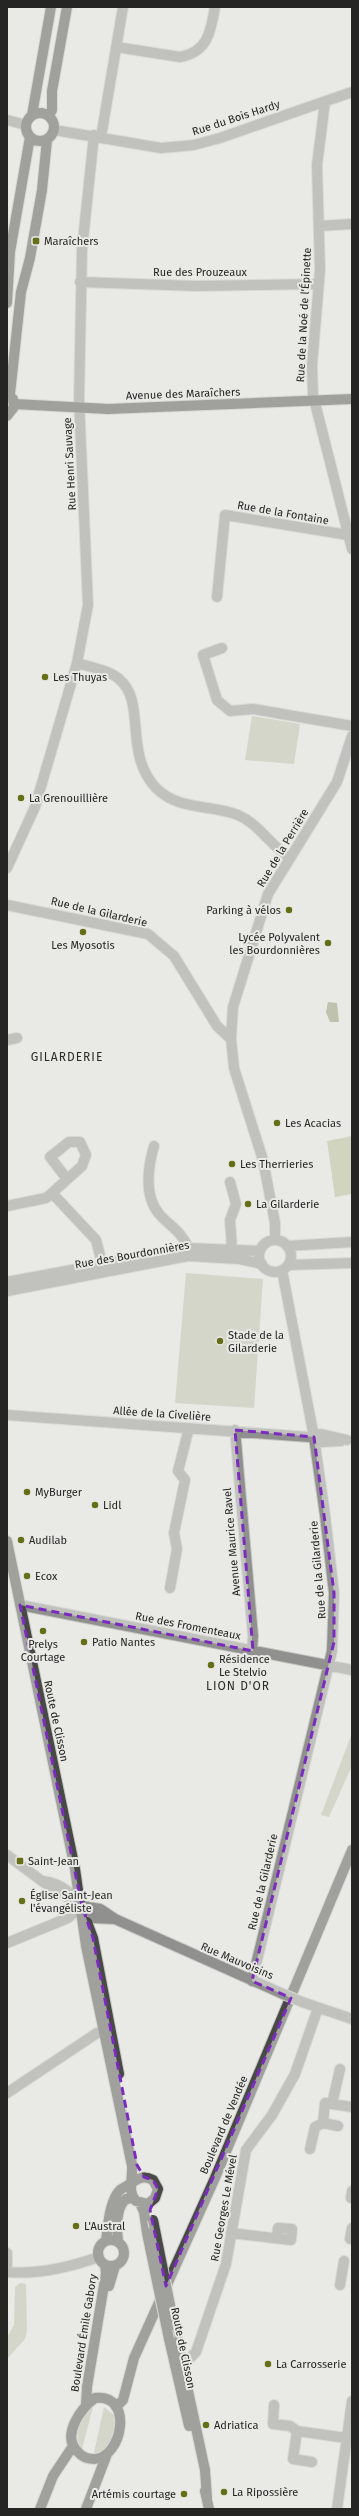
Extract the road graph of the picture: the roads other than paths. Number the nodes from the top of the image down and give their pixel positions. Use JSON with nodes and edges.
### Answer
{"nodes":[{"id":1,"x":51,"y":7,"type":"edge"},
{"id":2,"x":67,"y":7,"type":"edge"},
{"id":3,"x":123,"y":7,"type":"edge"},
{"id":4,"x":215,"y":7,"type":"edge"},
{"id":5,"x":116,"y":47,"type":"junction"},
{"id":6,"x":352,"y":92,"type":"edge"},
{"id":7,"x":325,"y":102,"type":"junction"},
{"id":8,"x":32,"y":115,"type":"junction"},
{"id":9,"x":49,"y":116,"type":"junction"},
{"id":10,"x":7,"y":120,"type":"edge"},
{"id":11,"x":26,"y":125,"type":"junction"},
{"id":12,"x":54,"y":130,"type":"junction"},
{"id":13,"x":98,"y":136,"type":"junction"},
{"id":14,"x":30,"y":137,"type":"junction"},
{"id":15,"x":47,"y":140,"type":"junction"},
{"id":16,"x":352,"y":224,"type":"edge"},
{"id":17,"x":319,"y":226,"type":"junction"},
{"id":18,"x":80,"y":282,"type":"junction"},
{"id":19,"x":319,"y":284,"type":"junction"},
{"id":20,"x":7,"y":303,"type":"edge"},
{"id":21,"x":9,"y":393,"type":"edge"},
{"id":22,"x":352,"y":399,"type":"edge"},
{"id":23,"x":314,"y":402,"type":"junction"},
{"id":24,"x":14,"y":404,"type":"junction"},
{"id":25,"x":79,"y":407,"type":"junction"},
{"id":26,"x":7,"y":416,"type":"edge"},
{"id":27,"x":348,"y":535,"type":"junction"},
{"id":28,"x":352,"y":550,"type":"edge"},
{"id":29,"x":217,"y":597,"type":"dead end"},
{"id":30,"x":222,"y":648,"type":"dead end"},
{"id":31,"x":77,"y":663,"type":"junction"},
{"id":32,"x":352,"y":726,"type":"edge"},
{"id":33,"x":352,"y":736,"type":"edge"},
{"id":34,"x":289,"y":857,"type":"junction"},
{"id":35,"x":7,"y":868,"type":"edge"},
{"id":36,"x":7,"y":905,"type":"edge"},
{"id":37,"x":231,"y":1039,"type":"junction"},
{"id":38,"x":154,"y":1146,"type":"dead end"},
{"id":39,"x":67,"y":1179,"type":"dead end"},
{"id":40,"x":230,"y":1182,"type":"dead end"},
{"id":41,"x":52,"y":1193,"type":"junction"},
{"id":42,"x":7,"y":1206,"type":"edge"},
{"id":43,"x":275,"y":1240,"type":"junction"},
{"id":44,"x":352,"y":1242,"type":"edge"},
{"id":45,"x":287,"y":1246,"type":"junction"},
{"id":46,"x":188,"y":1248,"type":"junction"},
{"id":47,"x":232,"y":1248,"type":"junction"},
{"id":48,"x":260,"y":1251,"type":"junction"},
{"id":49,"x":102,"y":1263,"type":"junction"},
{"id":50,"x":262,"y":1264,"type":"junction"},
{"id":51,"x":352,"y":1264,"type":"edge"},
{"id":52,"x":285,"y":1267,"type":"junction"},
{"id":53,"x":7,"y":1282,"type":"edge"},
{"id":54,"x":7,"y":1291,"type":"edge"},
{"id":55,"x":7,"y":1415,"type":"edge"},
{"id":56,"x":188,"y":1428,"type":"junction"},
{"id":57,"x":235,"y":1430,"type":"junction"},
{"id":58,"x":314,"y":1437,"type":"junction"},
{"id":59,"x":350,"y":1440,"type":"edge"},
{"id":60,"x":7,"y":1541,"type":"edge"},
{"id":61,"x":170,"y":1588,"type":"dead end"},
{"id":62,"x":20,"y":1605,"type":"junction"},
{"id":63,"x":252,"y":1651,"type":"junction"},
{"id":64,"x":328,"y":1666,"type":"junction"},
{"id":65,"x":352,"y":1670,"type":"edge"},
{"id":66,"x":352,"y":1850,"type":"edge"},
{"id":67,"x":7,"y":1855,"type":"edge"},
{"id":68,"x":82,"y":1906,"type":"junction"},
{"id":69,"x":7,"y":1943,"type":"edge"},
{"id":70,"x":256,"y":1983,"type":"junction"},
{"id":71,"x":318,"y":2008,"type":"junction"},
{"id":72,"x":352,"y":2019,"type":"edge"},
{"id":73,"x":107,"y":2031,"type":"junction"},
{"id":74,"x":340,"y":2069,"type":"dead end"},
{"id":75,"x":7,"y":2093,"type":"edge"},
{"id":76,"x":332,"y":2104,"type":"junction"},
{"id":77,"x":352,"y":2107,"type":"edge"},
{"id":78,"x":323,"y":2123,"type":"junction"},
{"id":79,"x":338,"y":2126,"type":"dead end"},
{"id":80,"x":310,"y":2149,"type":"dead end"},
{"id":81,"x":144,"y":2177,"type":"junction"},
{"id":82,"x":131,"y":2183,"type":"junction"},
{"id":83,"x":136,"y":2201,"type":"junction"},
{"id":84,"x":152,"y":2202,"type":"junction"},
{"id":85,"x":231,"y":2233,"type":"junction"},
{"id":86,"x":277,"y":2238,"type":"dead end"},
{"id":87,"x":106,"y":2241,"type":"junction"},
{"id":88,"x":118,"y":2242,"type":"junction"},
{"id":89,"x":7,"y":2253,"type":"edge"},
{"id":90,"x":344,"y":2261,"type":"dead end"},
{"id":91,"x":106,"y":2263,"type":"junction"},
{"id":92,"x":7,"y":2265,"type":"edge"},
{"id":93,"x":7,"y":2272,"type":"edge"},
{"id":94,"x":347,"y":2274,"type":"edge"},
{"id":95,"x":340,"y":2285,"type":"dead end"},
{"id":96,"x":179,"y":2365,"type":"junction"},
{"id":97,"x":95,"y":2398,"type":"junction"},
{"id":98,"x":352,"y":2401,"type":"edge"},
{"id":99,"x":274,"y":2404,"type":"dead end"},
{"id":100,"x":86,"y":2405,"type":"junction"},
{"id":101,"x":116,"y":2407,"type":"junction"},
{"id":102,"x":298,"y":2431,"type":"junction"},
{"id":103,"x":346,"y":2438,"type":"junction"},
{"id":104,"x":73,"y":2446,"type":"junction"},
{"id":105,"x":107,"y":2454,"type":"junction"},
{"id":106,"x":312,"y":2462,"type":"dead end"},
{"id":107,"x":40,"y":2509,"type":"edge"},
{"id":108,"x":86,"y":2509,"type":"edge"},
{"id":109,"x":209,"y":2509,"type":"edge"},
{"id":110,"x":336,"y":2509,"type":"edge"}],
"edges":[{"from":1,"to":8,"type":"main road"},
{"from":2,"to":9,"type":"main road"},
{"from":3,"to":5,"type":"street","name":"Rue Henri Sauvage"},
{"from":4,"to":5,"type":"street"},
{"from":5,"to":13,"type":"street","name":"Rue Henri Sauvage"},
{"from":6,"to":7,"type":"street","name":"Rue du Bois Hardy"},
{"from":7,"to":13,"type":"street","name":"Rue du Bois Hardy"},
{"from":7,"to":17,"type":"street","name":"Rue de la Noé de l'Épinette"},
{"from":8,"to":9,"type":"main road"},
{"from":8,"to":11,"type":"main road"},
{"from":9,"to":12,"type":"main road"},
{"from":10,"to":11,"type":"street"},
{"from":11,"to":14,"type":"main road"},
{"from":12,"to":13,"type":"street","name":"Rue du Bois Hardy"},
{"from":12,"to":15,"type":"main road"},
{"from":13,"to":18,"type":"street","name":"Rue Henri Sauvage"},
{"from":14,"to":15,"type":"main road"},
{"from":14,"to":20,"type":"main road"},
{"from":15,"to":21,"type":"main road"},
{"from":16,"to":17,"type":"street"},
{"from":17,"to":19,"type":"street","name":"Rue de la Noé de l'Épinette"},
{"from":18,"to":19,"type":"street","name":"Rue des Prouzeaux"},
{"from":18,"to":25,"type":"street","name":"Rue Henri Sauvage"},
{"from":19,"to":23,"type":"street","name":"Rue de la Noé de l'Épinette"},
{"from":21,"to":24,"type":"main road"},
{"from":22,"to":23,"type":"main road","name":"Avenue des Maraîchers"},
{"from":23,"to":25,"type":"main road","name":"Avenue des Maraîchers"},
{"from":23,"to":27,"type":"street","name":"Rue de la Noé de l'Épinette"},
{"from":24,"to":25,"type":"main road","name":"Avenue des Maraîchers"},
{"from":24,"to":26,"type":"main road"},
{"from":25,"to":31,"type":"street","name":"Rue Henri Sauvage"},
{"from":27,"to":28,"type":"street","name":"Rue de la Noé de l'Épinette"},
{"from":27,"to":29,"type":"street","name":"Rue de la Fontaine"},
{"from":30,"to":32,"type":"street"},
{"from":31,"to":34,"type":"street"},
{"from":31,"to":35,"type":"street","name":"Rue Henri Sauvage"},
{"from":33,"to":34,"type":"street","name":"Rue de la Perrière"},
{"from":34,"to":37,"type":"street","name":"Rue de la Perrière"},
{"from":36,"to":37,"type":"street","name":"Rue de la Gilarderie"},
{"from":37,"to":43,"type":"street"},
{"from":38,"to":46,"type":"street"},
{"from":39,"to":41,"type":"street"},
{"from":40,"to":47,"type":"street"},
{"from":41,"to":42,"type":"street"},
{"from":41,"to":49,"type":"street"},
{"from":43,"to":45,"type":"street"},
{"from":43,"to":48,"type":"street"},
{"from":44,"to":45,"type":"street"},
{"from":45,"to":52,"type":"street"},
{"from":46,"to":47,"type":"street","name":"Rue des Bourdonnières"},
{"from":46,"to":49,"type":"street","name":"Rue des Bourdonnières"},
{"from":47,"to":48,"type":"street","name":"Rue des Bourdonnières"},
{"from":48,"to":50,"type":"street"},
{"from":49,"to":53,"type":"street","name":"Rue des Bourdonnières"},
{"from":50,"to":52,"type":"street"},
{"from":50,"to":54,"type":"street","name":"Rue des Bourdonnières"},
{"from":51,"to":52,"type":"street"},
{"from":52,"to":58,"type":"street","name":"Rue de la Gilarderie"},
{"from":55,"to":56,"type":"street","name":"Allée de la Civelière"},
{"from":56,"to":57,"type":"street","name":"Allée de la Civelière"},
{"from":56,"to":61,"type":"street"},
{"from":57,"to":58,"type":"street","name":"Allée de la Civelière"},
{"from":57,"to":63,"type":"street","name":"Avenue Maurice Ravel"},
{"from":58,"to":59,"type":"street","name":"Allée de la Civelière"},
{"from":58,"to":64,"type":"street","name":"Rue de la Gilarderie"},
{"from":60,"to":62,"type":"main road","name":"Route de Clisson"},
{"from":62,"to":63,"type":"street","name":"Rue des Fromenteaux"},
{"from":62,"to":68,"type":"main road","name":"Route de Clisson"},
{"from":63,"to":64,"type":"street","name":"Rue des Fromenteaux"},
{"from":64,"to":65,"type":"street","name":"Rue des Fromenteaux"},
{"from":64,"to":70,"type":"street","name":"Rue de la Gilarderie"},
{"from":66,"to":101,"type":"main road","name":"Boulevard de Vendée"},
{"from":67,"to":68,"type":"street"},
{"from":68,"to":69,"type":"street"},
{"from":68,"to":70,"type":"street","name":"Rue Mauvoisins"},
{"from":68,"to":73,"type":"main road","name":"Route de Clisson"},
{"from":70,"to":71,"type":"street","name":"Rue Mauvoisins","bridge":true},
{"from":71,"to":72,"type":"street","name":"Rue Mauvoisins"},
{"from":71,"to":85,"type":"street","name":"Rue Georges Le Mével"},
{"from":73,"to":75,"type":"street"},
{"from":73,"to":81,"type":"main road","name":"Route de Clisson"},
{"from":73,"to":82,"type":"main road","name":"Route de Clisson"},
{"from":74,"to":76,"type":"street"},
{"from":76,"to":77,"type":"street"},
{"from":76,"to":78,"type":"street"},
{"from":78,"to":79,"type":"street"},
{"from":78,"to":80,"type":"street"},
{"from":81,"to":82,"type":"main road"},
{"from":81,"to":84,"type":"main road"},
{"from":82,"to":83,"type":"main road"},
{"from":82,"to":87,"type":"main road"},
{"from":83,"to":84,"type":"main road"},
{"from":83,"to":88,"type":"main road"},
{"from":83,"to":96,"type":"main road","name":"Route de Clisson","bridge":true},
{"from":84,"to":96,"type":"main road","name":"Route de Clisson","bridge":true},
{"from":85,"to":86,"type":"street"},
{"from":85,"to":96,"type":"street","name":"Rue Georges Le Mével"},
{"from":87,"to":88,"type":"main road"},
{"from":87,"to":91,"type":"main road"},
{"from":88,"to":91,"type":"main road"},
{"from":89,"to":92,"type":"street"},
{"from":90,"to":94,"type":"street"},
{"from":91,"to":93,"type":"street"},
{"from":91,"to":97,"type":"main road","name":"Boulevard Émile Gabory"},
{"from":91,"to":100,"type":"main road","name":"Boulevard Émile Gabory"},
{"from":94,"to":95,"type":"street"},
{"from":96,"to":109,"type":"main road","name":"Route de Clisson"},
{"from":97,"to":100,"type":"main road"},
{"from":97,"to":101,"type":"main road"},
{"from":98,"to":103,"type":"street"},
{"from":99,"to":102,"type":"street"},
{"from":100,"to":104,"type":"main road"},
{"from":101,"to":105,"type":"main road"},
{"from":102,"to":103,"type":"street"},
{"from":102,"to":106,"type":"street"},
{"from":103,"to":110,"type":"street"},
{"from":104,"to":105,"type":"main road"},
{"from":104,"to":107,"type":"main road"},
{"from":105,"to":108,"type":"main road"}]}
